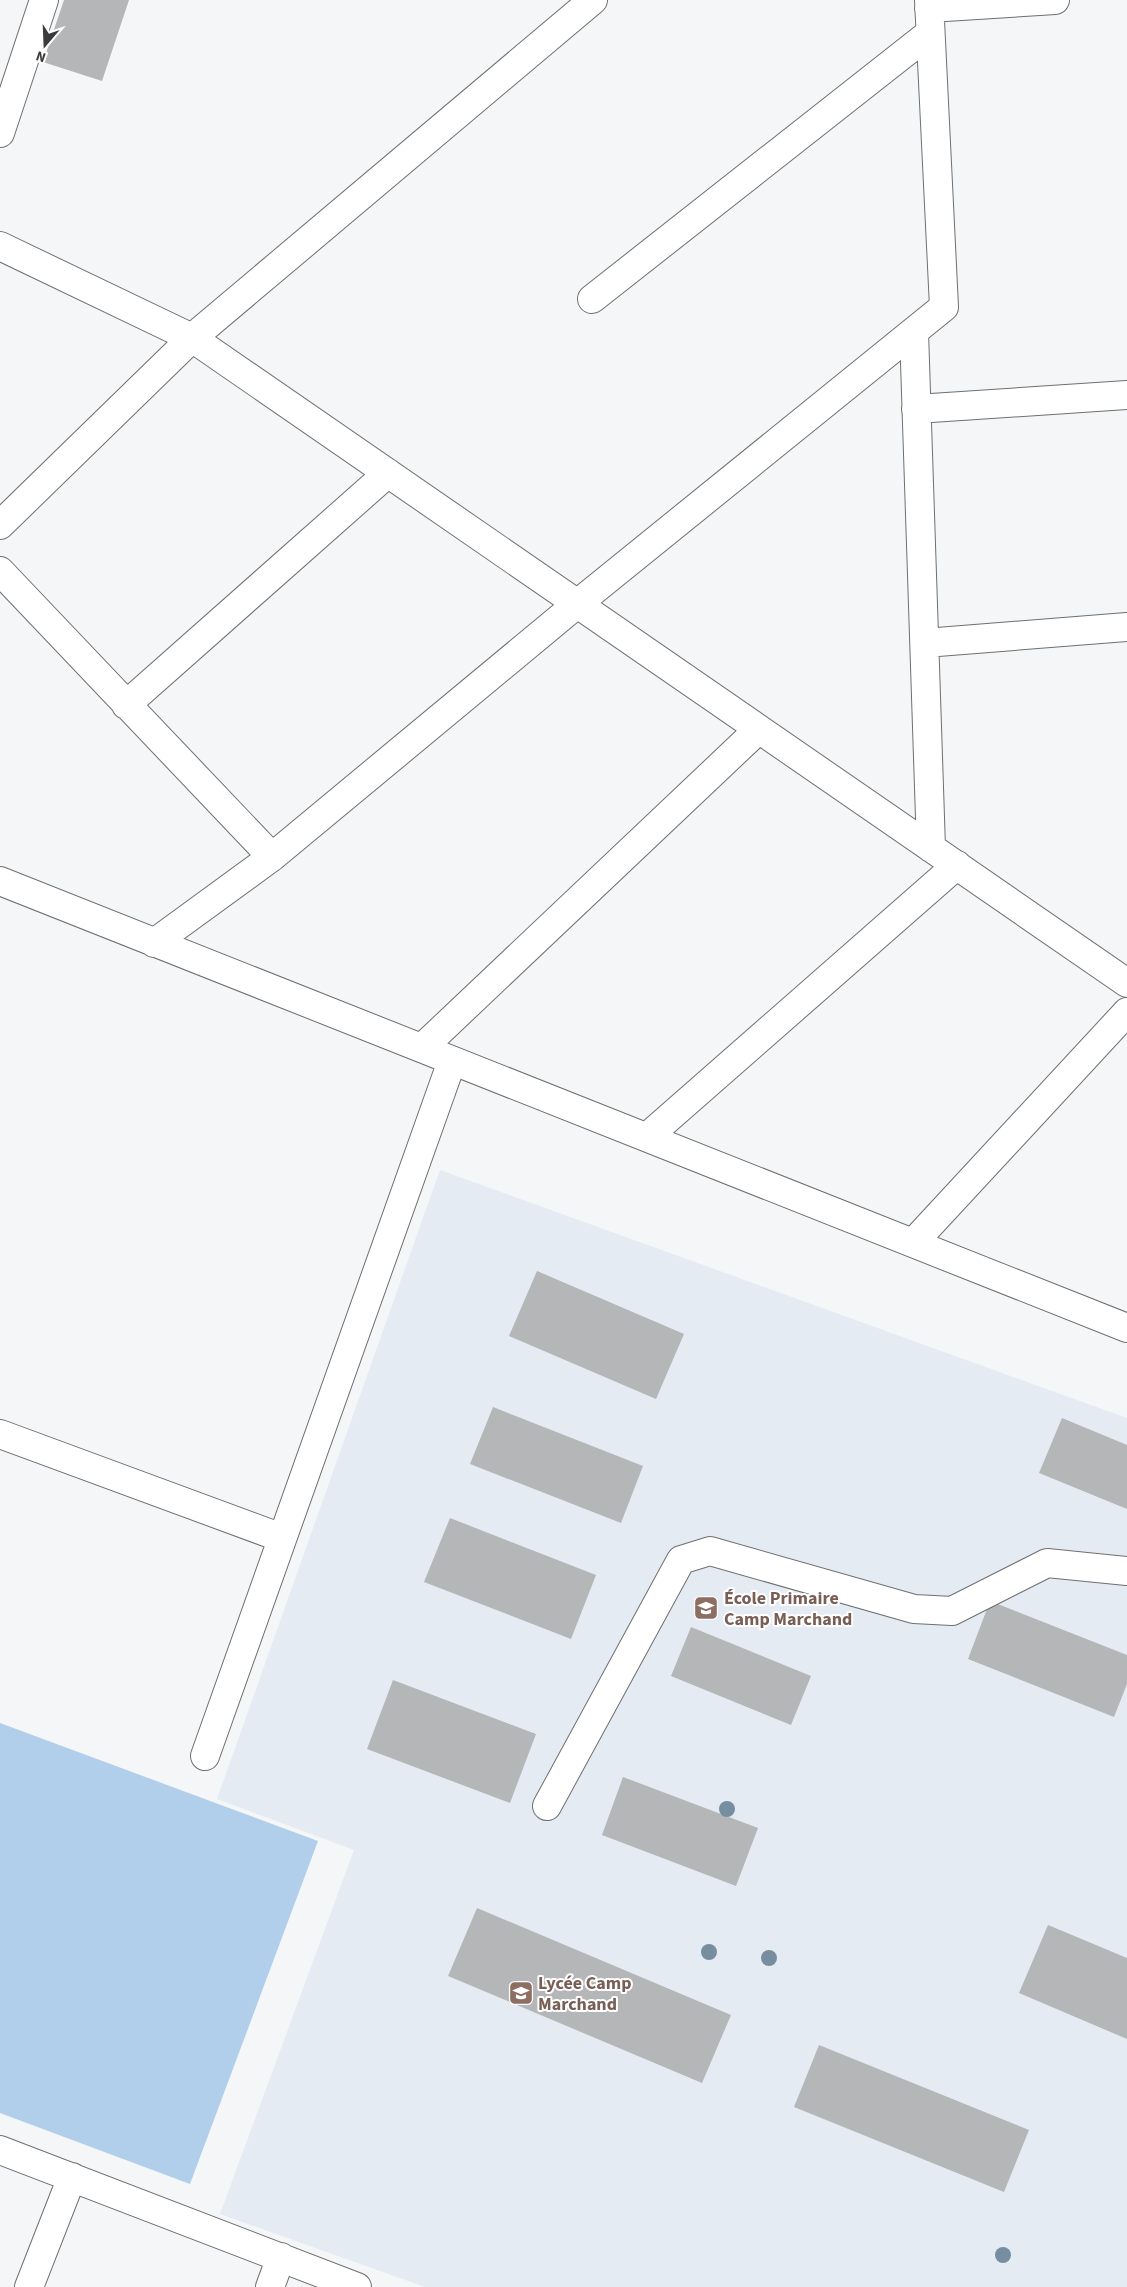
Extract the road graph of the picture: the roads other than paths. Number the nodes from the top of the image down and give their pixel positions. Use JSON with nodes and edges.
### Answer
{"nodes":[{"id":1,"x":44,"y":0,"type":"edge"},
{"id":2,"x":593,"y":0,"type":"edge"},
{"id":3,"x":1055,"y":0,"type":"edge"},
{"id":4,"x":929,"y":14,"type":"edge"},
{"id":5,"x":0,"y":133,"type":"edge"},
{"id":6,"x":0,"y":246,"type":"edge"},
{"id":7,"x":592,"y":300,"type":"dead end"},
{"id":8,"x":914,"y":332,"type":"junction"},
{"id":9,"x":192,"y":338,"type":"junction"},
{"id":10,"x":1127,"y":395,"type":"edge"},
{"id":11,"x":916,"y":409,"type":"junction"},
{"id":12,"x":388,"y":473,"type":"junction"},
{"id":13,"x":3,"y":519,"type":"edge"},
{"id":14,"x":0,"y":570,"type":"edge"},
{"id":15,"x":577,"y":604,"type":"junction"},
{"id":16,"x":1127,"y":627,"type":"edge"},
{"id":17,"x":925,"y":643,"type":"junction"},
{"id":18,"x":126,"y":705,"type":"junction"},
{"id":19,"x":759,"y":729,"type":"junction"},
{"id":20,"x":931,"y":848,"type":"junction"},
{"id":21,"x":272,"y":857,"type":"junction"},
{"id":22,"x":957,"y":865,"type":"junction"},
{"id":23,"x":0,"y":881,"type":"edge"},
{"id":24,"x":154,"y":943,"type":"junction"},
{"id":25,"x":1127,"y":983,"type":"edge"},
{"id":26,"x":1127,"y":1012,"type":"edge"},
{"id":27,"x":422,"y":1048,"type":"junction"},
{"id":28,"x":452,"y":1061,"type":"junction"},
{"id":29,"x":647,"y":1137,"type":"junction"},
{"id":30,"x":914,"y":1243,"type":"junction"},
{"id":31,"x":1127,"y":1328,"type":"edge"},
{"id":32,"x":0,"y":1434,"type":"edge"},
{"id":33,"x":282,"y":1538,"type":"junction"},
{"id":34,"x":1127,"y":1571,"type":"edge"},
{"id":35,"x":205,"y":1756,"type":"dead end"},
{"id":36,"x":547,"y":1806,"type":"dead end"},
{"id":37,"x":0,"y":2150,"type":"edge"},
{"id":38,"x":72,"y":2178,"type":"junction"},
{"id":39,"x":281,"y":2257,"type":"junction"},
{"id":40,"x":29,"y":2287,"type":"edge"},
{"id":41,"x":270,"y":2287,"type":"edge"},
{"id":42,"x":357,"y":2287,"type":"edge"}],
"edges":[{"from":1,"to":5,"type":"street"},
{"from":2,"to":9,"type":"street"},
{"from":3,"to":4,"type":"street"},
{"from":4,"to":7,"type":"street"},
{"from":4,"to":8,"type":"street"},
{"from":6,"to":9,"type":"street"},
{"from":8,"to":11,"type":"street"},
{"from":8,"to":15,"type":"street"},
{"from":9,"to":12,"type":"street"},
{"from":9,"to":13,"type":"street"},
{"from":10,"to":11,"type":"street"},
{"from":11,"to":17,"type":"street"},
{"from":12,"to":15,"type":"street"},
{"from":12,"to":18,"type":"street"},
{"from":14,"to":18,"type":"street"},
{"from":15,"to":19,"type":"street"},
{"from":15,"to":21,"type":"street"},
{"from":16,"to":17,"type":"street"},
{"from":17,"to":20,"type":"street"},
{"from":18,"to":21,"type":"street"},
{"from":19,"to":20,"type":"street"},
{"from":19,"to":27,"type":"street"},
{"from":20,"to":22,"type":"street"},
{"from":21,"to":24,"type":"street"},
{"from":22,"to":25,"type":"street"},
{"from":22,"to":29,"type":"street"},
{"from":23,"to":24,"type":"street"},
{"from":24,"to":27,"type":"street"},
{"from":26,"to":30,"type":"street"},
{"from":27,"to":28,"type":"street"},
{"from":28,"to":29,"type":"street"},
{"from":28,"to":33,"type":"street"},
{"from":29,"to":30,"type":"street"},
{"from":30,"to":31,"type":"street"},
{"from":32,"to":33,"type":"street"},
{"from":33,"to":35,"type":"street"},
{"from":34,"to":36,"type":"street"},
{"from":37,"to":38,"type":"street"},
{"from":38,"to":39,"type":"street"},
{"from":38,"to":40,"type":"street"},
{"from":39,"to":41,"type":"street"},
{"from":39,"to":42,"type":"street"}]}
